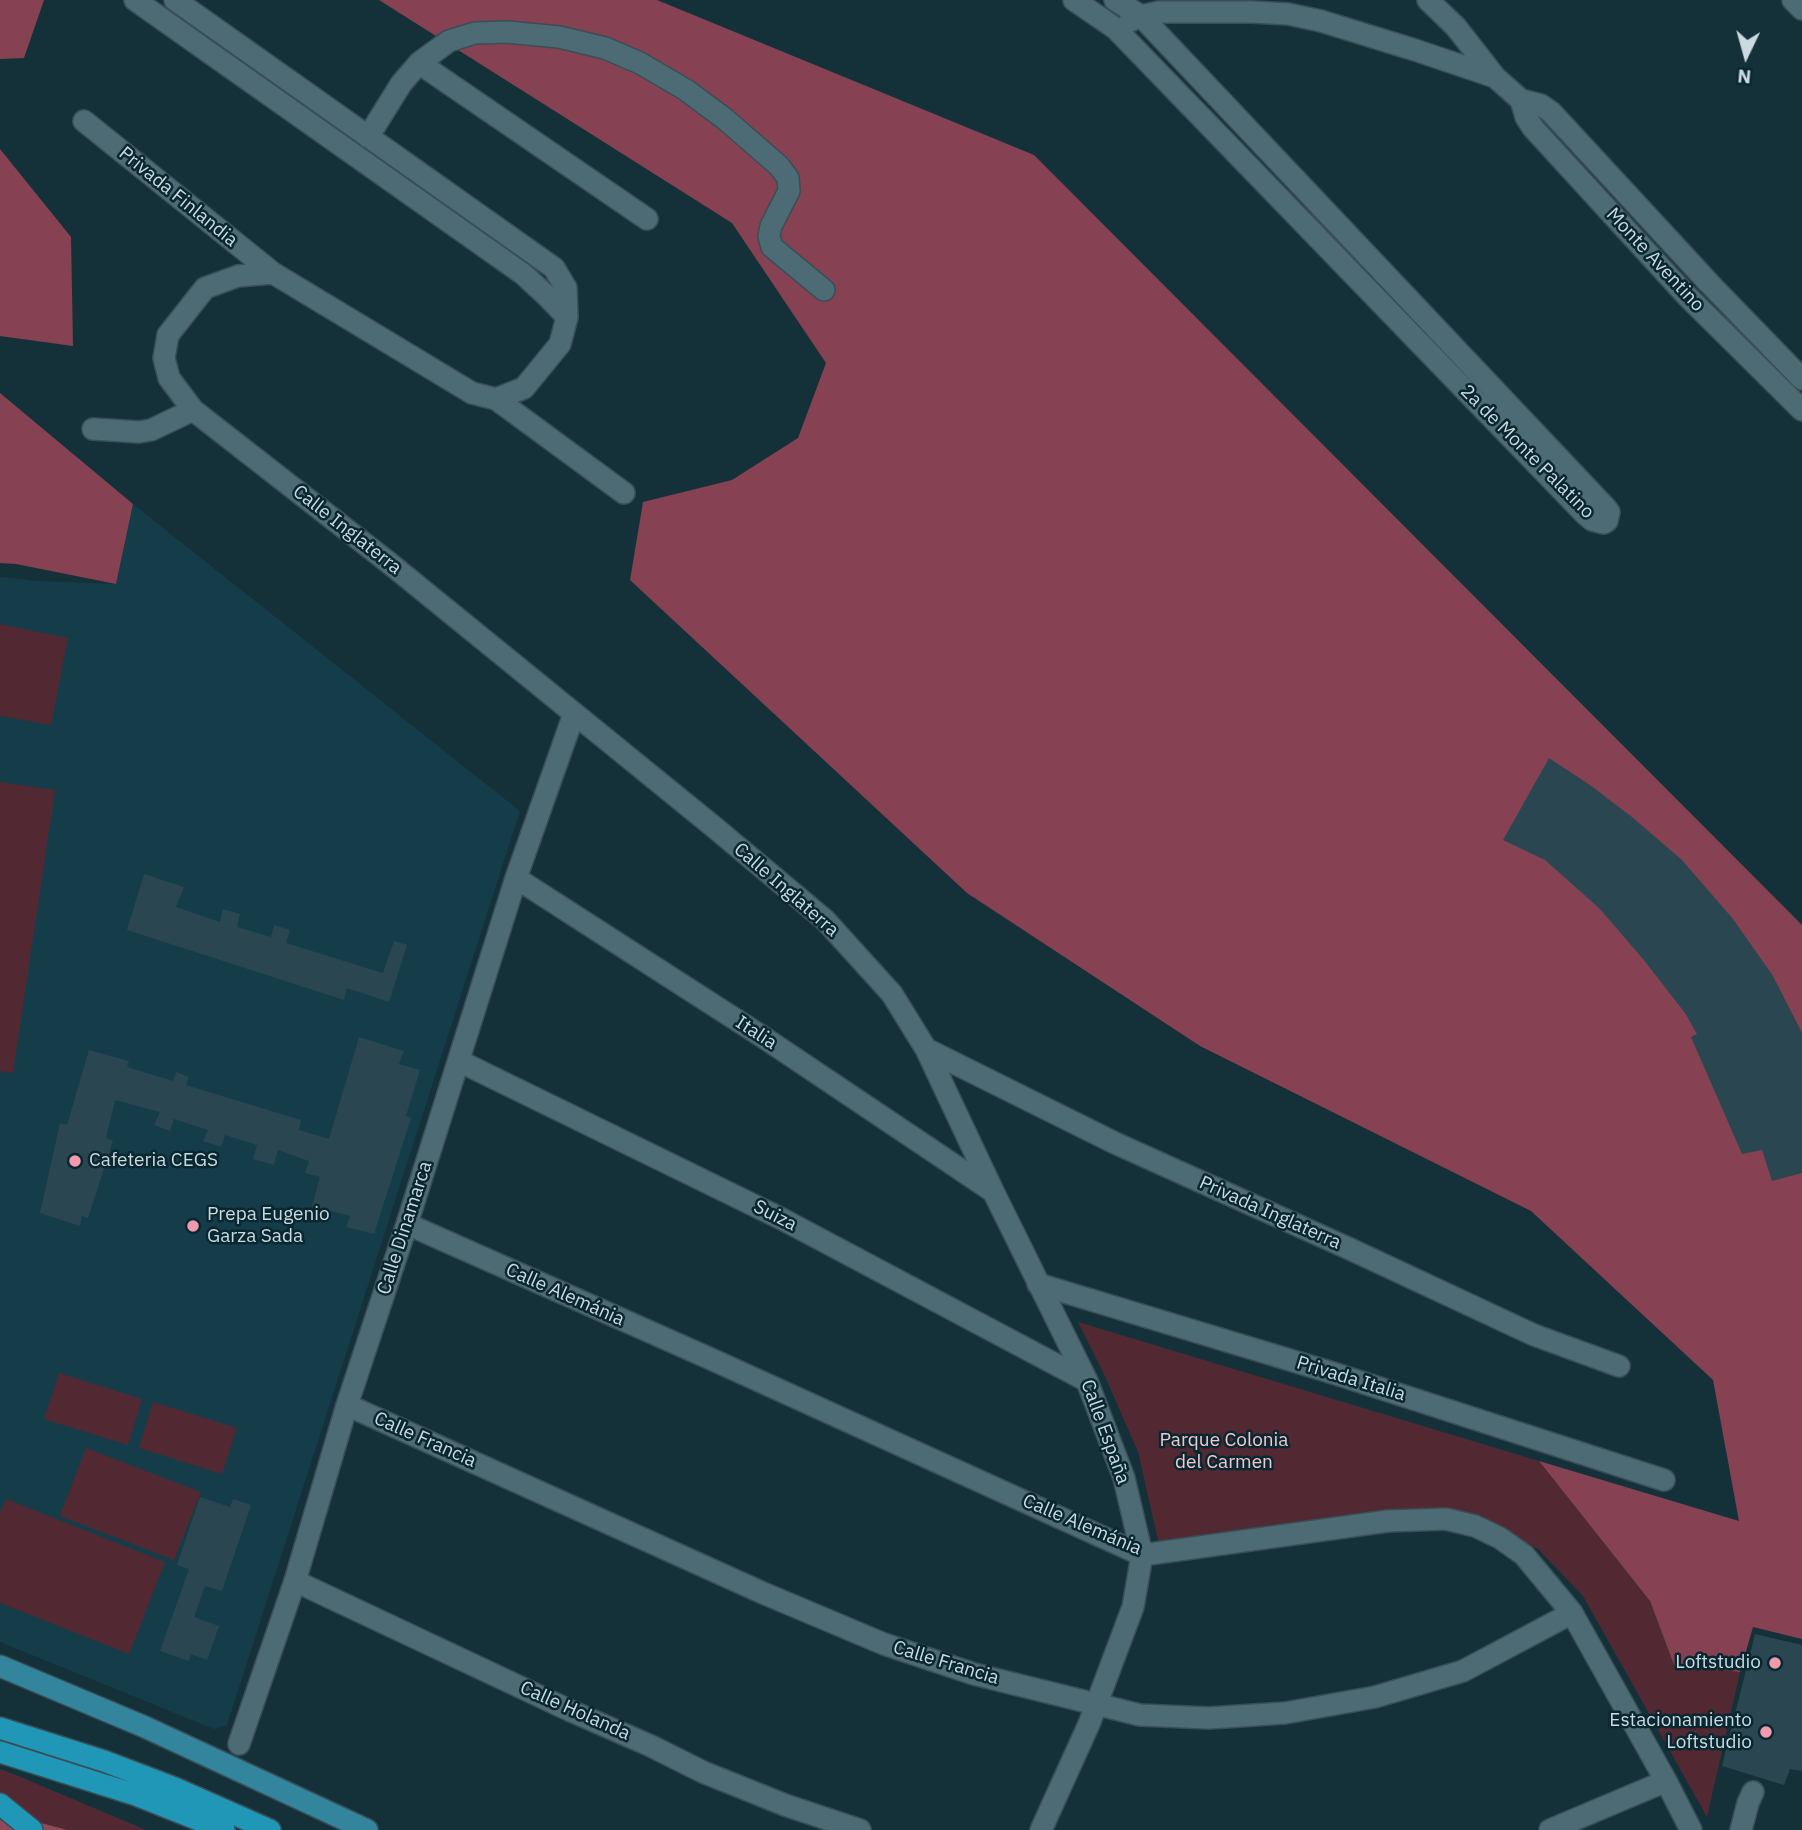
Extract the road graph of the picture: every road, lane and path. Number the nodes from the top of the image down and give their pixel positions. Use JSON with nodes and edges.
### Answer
{"nodes":[{"id":1,"x":135,"y":0,"type":"edge"},
{"id":2,"x":175,"y":0,"type":"edge"},
{"id":3,"x":1074,"y":0,"type":"edge"},
{"id":4,"x":1115,"y":0,"type":"edge"},
{"id":5,"x":1428,"y":0,"type":"edge"},
{"id":6,"x":1793,"y":0,"type":"edge"},
{"id":7,"x":1802,"y":9,"type":"edge"},
{"id":8,"x":1141,"y":16,"type":"junction"},
{"id":9,"x":1456,"y":27,"type":"junction"},
{"id":10,"x":1115,"y":28,"type":"junction"},
{"id":11,"x":1415,"y":50,"type":"junction"},
{"id":12,"x":419,"y":62,"type":"junction"},
{"id":13,"x":1494,"y":77,"type":"junction"},
{"id":14,"x":1521,"y":100,"type":"junction"},
{"id":15,"x":84,"y":121,"type":"dead end"},
{"id":16,"x":368,"y":137,"type":"junction"},
{"id":17,"x":647,"y":219,"type":"dead end"},
{"id":18,"x":273,"y":273,"type":"junction"},
{"id":19,"x":824,"y":290,"type":"dead end"},
{"id":20,"x":567,"y":317,"type":"junction"},
{"id":21,"x":1802,"y":379,"type":"edge"},
{"id":22,"x":495,"y":399,"type":"junction"},
{"id":23,"x":193,"y":410,"type":"junction"},
{"id":24,"x":1802,"y":411,"type":"edge"},
{"id":25,"x":93,"y":429,"type":"dead end"},
{"id":26,"x":624,"y":493,"type":"dead end"},
{"id":27,"x":574,"y":714,"type":"junction"},
{"id":28,"x":516,"y":878,"type":"junction"},
{"id":29,"x":926,"y":1049,"type":"junction"},
{"id":30,"x":458,"y":1060,"type":"junction"},
{"id":31,"x":993,"y":1191,"type":"junction"},
{"id":32,"x":407,"y":1224,"type":"junction"},
{"id":33,"x":1038,"y":1284,"type":"junction"},
{"id":34,"x":1619,"y":1366,"type":"dead end"},
{"id":35,"x":1087,"y":1381,"type":"junction"},
{"id":36,"x":348,"y":1405,"type":"junction"},
{"id":37,"x":1664,"y":1480,"type":"dead end"},
{"id":38,"x":1142,"y":1555,"type":"junction"},
{"id":39,"x":295,"y":1581,"type":"junction"},
{"id":40,"x":1572,"y":1613,"type":"junction"},
{"id":41,"x":0,"y":1667,"type":"edge"},
{"id":42,"x":1097,"y":1703,"type":"junction"},
{"id":43,"x":0,"y":1728,"type":"edge"},
{"id":44,"x":239,"y":1744,"type":"dead end"},
{"id":45,"x":0,"y":1752,"type":"edge"},
{"id":46,"x":1665,"y":1781,"type":"junction"},
{"id":47,"x":1753,"y":1792,"type":"dead end"},
{"id":48,"x":1,"y":1805,"type":"edge"},
{"id":49,"x":32,"y":1830,"type":"edge"},
{"id":50,"x":224,"y":1830,"type":"edge"},
{"id":51,"x":270,"y":1830,"type":"edge"},
{"id":52,"x":367,"y":1830,"type":"edge"},
{"id":53,"x":860,"y":1830,"type":"edge"},
{"id":54,"x":1041,"y":1830,"type":"edge"},
{"id":55,"x":1549,"y":1830,"type":"edge"},
{"id":56,"x":1691,"y":1830,"type":"edge"},
{"id":57,"x":1741,"y":1830,"type":"edge"}],
"edges":[{"from":1,"to":20,"type":"street"},
{"from":2,"to":16,"type":"street"},
{"from":3,"to":10,"type":"street"},
{"from":4,"to":8,"type":"street"},
{"from":5,"to":9,"type":"street","name":"Monte Aventino"},
{"from":6,"to":7,"type":"street"},
{"from":8,"to":10,"type":"street"},
{"from":8,"to":10,"type":"street","name":"2a de Monte Palatino"},
{"from":8,"to":11,"type":"street"},
{"from":9,"to":11,"type":"street"},
{"from":9,"to":13,"type":"street","name":"Monte Aventino"},
{"from":11,"to":13,"type":"street"},
{"from":12,"to":16,"type":"street"},
{"from":12,"to":17,"type":"street"},
{"from":12,"to":19,"type":"street"},
{"from":13,"to":14,"type":"street","name":"Monte Aventino"},
{"from":14,"to":21,"type":"street","name":"Monte Aventino"},
{"from":14,"to":24,"type":"street","name":"Monte Aventino"},
{"from":15,"to":18,"type":"street","name":"Privada Finlandia"},
{"from":16,"to":20,"type":"street"},
{"from":18,"to":22,"type":"street"},
{"from":18,"to":23,"type":"street","name":"Calle Inglaterra"},
{"from":20,"to":22,"type":"street"},
{"from":22,"to":26,"type":"street"},
{"from":23,"to":25,"type":"street"},
{"from":23,"to":27,"type":"street","name":"Calle Inglaterra"},
{"from":27,"to":28,"type":"street","name":"Calle Dinamarca"},
{"from":27,"to":29,"type":"street","name":"Calle Inglaterra"},
{"from":28,"to":30,"type":"street","name":"Calle Dinamarca"},
{"from":28,"to":31,"type":"street","name":"Italia"},
{"from":29,"to":31,"type":"street","name":"Calle España"},
{"from":29,"to":34,"type":"street","name":"Privada Inglaterra"},
{"from":30,"to":32,"type":"street","name":"Calle Dinamarca"},
{"from":30,"to":35,"type":"street","name":"Suiza"},
{"from":31,"to":33,"type":"street","name":"Calle España"},
{"from":32,"to":36,"type":"street","name":"Calle Dinamarca"},
{"from":32,"to":38,"type":"street","name":"Calle Alemánia"},
{"from":33,"to":35,"type":"street","name":"Calle España"},
{"from":33,"to":37,"type":"street","name":"Privada Italia"},
{"from":35,"to":38,"type":"street","name":"Calle España"},
{"from":36,"to":39,"type":"street","name":"Calle Dinamarca"},
{"from":36,"to":42,"type":"street","name":"Calle Francia"},
{"from":38,"to":40,"type":"street","name":"Calle Alemánia"},
{"from":38,"to":42,"type":"street","name":"Calle España"},
{"from":39,"to":44,"type":"street","name":"Calle Dinamarca"},
{"from":39,"to":53,"type":"street","name":"Calle Holanda"},
{"from":40,"to":42,"type":"street","name":"Calle Francia"},
{"from":40,"to":46,"type":"street","name":"Calle Alemánia"},
{"from":41,"to":52,"type":"main road"},
{"from":42,"to":54,"type":"street","name":"Calle España"},
{"from":43,"to":51,"type":"highway"},
{"from":45,"to":50,"type":"highway"},
{"from":46,"to":55,"type":"street"},
{"from":46,"to":56,"type":"street","name":"Calle Alemánia"},
{"from":47,"to":57,"type":"street"},
{"from":48,"to":49,"type":"highway"}]}
